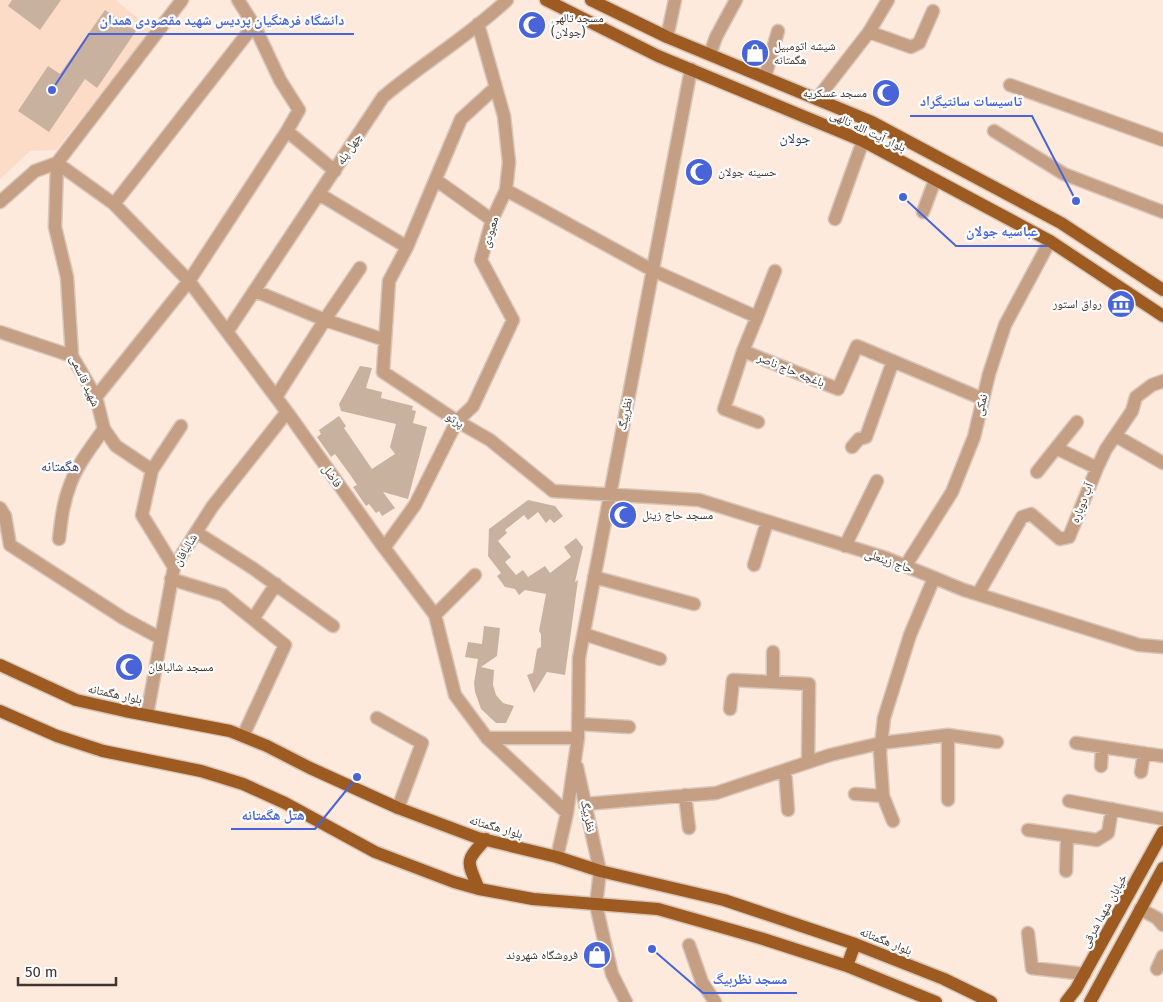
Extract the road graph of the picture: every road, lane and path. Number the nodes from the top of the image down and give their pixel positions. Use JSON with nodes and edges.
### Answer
{"nodes":[{"id":1,"x":182,"y":0,"type":"edge"},
{"id":2,"x":238,"y":0,"type":"edge"},
{"id":3,"x":507,"y":0,"type":"edge"},
{"id":4,"x":546,"y":0,"type":"edge"},
{"id":5,"x":591,"y":0,"type":"edge"},
{"id":6,"x":674,"y":0,"type":"edge"},
{"id":7,"x":736,"y":0,"type":"edge"},
{"id":8,"x":888,"y":0,"type":"edge"},
{"id":9,"x":933,"y":11,"type":"dead end"},
{"id":10,"x":478,"y":24,"type":"junction"},
{"id":11,"x":254,"y":25,"type":"junction"},
{"id":12,"x":778,"y":31,"type":"dead end"},
{"id":13,"x":869,"y":32,"type":"junction"},
{"id":14,"x":667,"y":36,"type":"junction"},
{"id":15,"x":710,"y":54,"type":"junction"},
{"id":16,"x":691,"y":69,"type":"junction"},
{"id":17,"x":765,"y":77,"type":"junction"},
{"id":18,"x":1010,"y":85,"type":"dead end"},
{"id":19,"x":496,"y":87,"type":"junction"},
{"id":20,"x":817,"y":99,"type":"junction"},
{"id":21,"x":872,"y":122,"type":"junction"},
{"id":22,"x":287,"y":131,"type":"junction"},
{"id":23,"x":994,"y":131,"type":"dead end"},
{"id":24,"x":1163,"y":140,"type":"edge"},
{"id":25,"x":863,"y":141,"type":"junction"},
{"id":26,"x":57,"y":163,"type":"junction"},
{"id":27,"x":335,"y":171,"type":"junction"},
{"id":28,"x":436,"y":180,"type":"junction"},
{"id":29,"x":935,"y":180,"type":"junction"},
{"id":30,"x":506,"y":190,"type":"junction"},
{"id":31,"x":319,"y":194,"type":"junction"},
{"id":32,"x":0,"y":202,"type":"edge"},
{"id":33,"x":114,"y":204,"type":"junction"},
{"id":34,"x":923,"y":212,"type":"dead end"},
{"id":35,"x":1163,"y":212,"type":"edge"},
{"id":36,"x":835,"y":219,"type":"dead end"},
{"id":37,"x":492,"y":220,"type":"junction"},
{"id":38,"x":1050,"y":241,"type":"junction"},
{"id":39,"x":407,"y":247,"type":"junction"},
{"id":40,"x":360,"y":268,"type":"dead end"},
{"id":41,"x":652,"y":270,"type":"junction"},
{"id":42,"x":775,"y":272,"type":"dead end"},
{"id":43,"x":189,"y":281,"type":"junction"},
{"id":44,"x":1163,"y":290,"type":"edge"},
{"id":45,"x":255,"y":291,"type":"junction"},
{"id":46,"x":1163,"y":316,"type":"edge"},
{"id":47,"x":757,"y":317,"type":"junction"},
{"id":48,"x":325,"y":320,"type":"junction"},
{"id":49,"x":0,"y":332,"type":"edge"},
{"id":50,"x":228,"y":332,"type":"junction"},
{"id":51,"x":385,"y":340,"type":"junction"},
{"id":52,"x":743,"y":351,"type":"junction"},
{"id":53,"x":72,"y":356,"type":"junction"},
{"id":54,"x":894,"y":362,"type":"junction"},
{"id":55,"x":1163,"y":382,"type":"edge"},
{"id":56,"x":96,"y":397,"type":"junction"},
{"id":57,"x":276,"y":397,"type":"junction"},
{"id":58,"x":983,"y":399,"type":"junction"},
{"id":59,"x":287,"y":412,"type":"junction"},
{"id":60,"x":456,"y":421,"type":"junction"},
{"id":61,"x":758,"y":422,"type":"dead end"},
{"id":62,"x":1078,"y":422,"type":"dead end"},
{"id":63,"x":181,"y":426,"type":"dead end"},
{"id":64,"x":104,"y":428,"type":"junction"},
{"id":65,"x":1116,"y":436,"type":"junction"},
{"id":66,"x":852,"y":447,"type":"dead end"},
{"id":67,"x":1056,"y":448,"type":"junction"},
{"id":68,"x":1163,"y":463,"type":"edge"},
{"id":69,"x":1097,"y":468,"type":"junction"},
{"id":70,"x":152,"y":470,"type":"junction"},
{"id":71,"x":1037,"y":472,"type":"dead end"},
{"id":72,"x":877,"y":481,"type":"dead end"},
{"id":73,"x":610,"y":495,"type":"junction"},
{"id":74,"x":0,"y":508,"type":"edge"},
{"id":75,"x":767,"y":522,"type":"junction"},
{"id":76,"x":196,"y":532,"type":"junction"},
{"id":77,"x":59,"y":539,"type":"dead end"},
{"id":78,"x":845,"y":546,"type":"junction"},
{"id":79,"x":384,"y":548,"type":"junction"},
{"id":80,"x":754,"y":565,"type":"dead end"},
{"id":81,"x":906,"y":566,"type":"junction"},
{"id":82,"x":173,"y":573,"type":"junction"},
{"id":83,"x":475,"y":575,"type":"dead end"},
{"id":84,"x":594,"y":577,"type":"junction"},
{"id":85,"x":934,"y":578,"type":"junction"},
{"id":86,"x":276,"y":584,"type":"junction"},
{"id":87,"x":978,"y":594,"type":"junction"},
{"id":88,"x":694,"y":604,"type":"dead end"},
{"id":89,"x":435,"y":615,"type":"junction"},
{"id":90,"x":253,"y":619,"type":"junction"},
{"id":91,"x":333,"y":626,"type":"dead end"},
{"id":92,"x":584,"y":634,"type":"junction"},
{"id":93,"x":160,"y":638,"type":"junction"},
{"id":94,"x":1163,"y":648,"type":"edge"},
{"id":95,"x":773,"y":652,"type":"dead end"},
{"id":96,"x":660,"y":659,"type":"dead end"},
{"id":97,"x":0,"y":665,"type":"edge"},
{"id":98,"x":773,"y":682,"type":"junction"},
{"id":99,"x":730,"y":709,"type":"dead end"},
{"id":100,"x":0,"y":711,"type":"edge"},
{"id":101,"x":147,"y":715,"type":"junction"},
{"id":102,"x":377,"y":718,"type":"dead end"},
{"id":103,"x":578,"y":724,"type":"junction"},
{"id":104,"x":628,"y":727,"type":"dead end"},
{"id":105,"x":948,"y":734,"type":"junction"},
{"id":106,"x":243,"y":736,"type":"junction"},
{"id":107,"x":487,"y":738,"type":"junction"},
{"id":108,"x":578,"y":738,"type":"junction"},
{"id":109,"x":997,"y":742,"type":"dead end"},
{"id":110,"x":881,"y":743,"type":"junction"},
{"id":111,"x":1076,"y":743,"type":"dead end"},
{"id":112,"x":1102,"y":747,"type":"junction"},
{"id":113,"x":1144,"y":753,"type":"junction"},
{"id":114,"x":1163,"y":756,"type":"edge"},
{"id":115,"x":575,"y":760,"type":"junction"},
{"id":116,"x":808,"y":762,"type":"junction"},
{"id":117,"x":1101,"y":766,"type":"dead end"},
{"id":118,"x":785,"y":770,"type":"junction"},
{"id":119,"x":1141,"y":772,"type":"dead end"},
{"id":120,"x":855,"y":794,"type":"dead end"},
{"id":121,"x":685,"y":795,"type":"junction"},
{"id":122,"x":883,"y":796,"type":"junction"},
{"id":123,"x":948,"y":800,"type":"dead end"},
{"id":124,"x":1069,"y":801,"type":"dead end"},
{"id":125,"x":585,"y":804,"type":"junction"},
{"id":126,"x":398,"y":808,"type":"junction"},
{"id":127,"x":1112,"y":809,"type":"junction"},
{"id":128,"x":788,"y":810,"type":"dead end"},
{"id":129,"x":567,"y":814,"type":"junction"},
{"id":130,"x":1163,"y":819,"type":"edge"},
{"id":131,"x":893,"y":821,"type":"dead end"},
{"id":132,"x":689,"y":828,"type":"dead end"},
{"id":133,"x":1028,"y":830,"type":"dead end"},
{"id":134,"x":1163,"y":832,"type":"edge"},
{"id":135,"x":1066,"y":836,"type":"junction"},
{"id":136,"x":486,"y":839,"type":"junction"},
{"id":137,"x":557,"y":857,"type":"junction"},
{"id":138,"x":1163,"y":868,"type":"edge"},
{"id":139,"x":600,"y":871,"type":"junction"},
{"id":140,"x":1066,"y":871,"type":"dead end"},
{"id":141,"x":479,"y":889,"type":"junction"},
{"id":142,"x":596,"y":905,"type":"junction"},
{"id":143,"x":1140,"y":909,"type":"junction"},
{"id":144,"x":1163,"y":925,"type":"edge"},
{"id":145,"x":1028,"y":933,"type":"dead end"},
{"id":146,"x":855,"y":944,"type":"junction"},
{"id":147,"x":689,"y":945,"type":"dead end"},
{"id":148,"x":1163,"y":956,"type":"edge"},
{"id":149,"x":847,"y":966,"type":"junction"},
{"id":150,"x":1157,"y":969,"type":"dead end"},
{"id":151,"x":1085,"y":974,"type":"junction"},
{"id":152,"x":1091,"y":1001,"type":"edge"},
{"id":153,"x":626,"y":1002,"type":"edge"},
{"id":154,"x":715,"y":1002,"type":"edge"},
{"id":155,"x":936,"y":1002,"type":"edge"},
{"id":156,"x":991,"y":1002,"type":"edge"},
{"id":157,"x":1066,"y":1002,"type":"edge"}],
"edges":[{"from":1,"to":26,"type":"street"},
{"from":2,"to":11,"type":"street"},
{"from":3,"to":10,"type":"street","name":"چهل پله"},
{"from":4,"to":16,"type":"main road","name":"بلوار آیت الله تالهی"},
{"from":5,"to":14,"type":"main road","name":"بلوار آیت الله تالهی"},
{"from":6,"to":14,"type":"street"},
{"from":7,"to":15,"type":"street"},
{"from":8,"to":13,"type":"street"},
{"from":9,"to":13,"type":"street"},
{"from":10,"to":19,"type":"street","name":"معبودی"},
{"from":10,"to":27,"type":"street","name":"چهل پله"},
{"from":11,"to":22,"type":"street"},
{"from":11,"to":33,"type":"street"},
{"from":12,"to":17,"type":"street"},
{"from":13,"to":20,"type":"street"},
{"from":14,"to":15,"type":"main road","name":"بلوار آیت الله تالهی"},
{"from":15,"to":17,"type":"main road","name":"بلوار آیت الله تالهی"},
{"from":16,"to":25,"type":"main road","name":"بلوار آیت الله تالهی"},
{"from":16,"to":41,"type":"street","name":"نظربیگ"},
{"from":17,"to":20,"type":"main road","name":"بلوار آیت الله تالهی"},
{"from":18,"to":24,"type":"street"},
{"from":19,"to":28,"type":"street"},
{"from":19,"to":30,"type":"street","name":"معبودی"},
{"from":20,"to":21,"type":"main road","name":"بلوار آیت الله تالهی"},
{"from":21,"to":25,"type":"main road"},
{"from":21,"to":44,"type":"main road","name":"بلوار آیت الله تالهی"},
{"from":22,"to":27,"type":"street"},
{"from":22,"to":43,"type":"street"},
{"from":23,"to":35,"type":"street"},
{"from":25,"to":29,"type":"main road","name":"بلوار آیت الله تالهی"},
{"from":25,"to":36,"type":"street"},
{"from":26,"to":32,"type":"street"},
{"from":26,"to":33,"type":"street","name":"فاضل"},
{"from":26,"to":53,"type":"street","name":"شهید قاسمی"},
{"from":27,"to":31,"type":"street","name":"چهل پله"},
{"from":28,"to":37,"type":"street"},
{"from":28,"to":39,"type":"street"},
{"from":29,"to":34,"type":"street"},
{"from":29,"to":38,"type":"main road","name":"بلوار آیت الله تالهی"},
{"from":30,"to":37,"type":"street","name":"معبودی"},
{"from":30,"to":41,"type":"street"},
{"from":31,"to":39,"type":"street"},
{"from":31,"to":45,"type":"street","name":"چهل پله"},
{"from":33,"to":43,"type":"street","name":"فاضل"},
{"from":37,"to":60,"type":"street","name":"معبودی"},
{"from":38,"to":46,"type":"main road","name":"بلوار آیت الله تالهی"},
{"from":38,"to":58,"type":"street","name":"نمکی"},
{"from":39,"to":51,"type":"street","name":"پرتو"},
{"from":40,"to":48,"type":"street"},
{"from":41,"to":47,"type":"street"},
{"from":41,"to":73,"type":"street","name":"نظربیگ"},
{"from":42,"to":47,"type":"street","name":"باغچه حاج ناصر"},
{"from":43,"to":50,"type":"street","name":"فاضل"},
{"from":43,"to":56,"type":"street"},
{"from":45,"to":48,"type":"street"},
{"from":45,"to":50,"type":"street","name":"چهل پله"},
{"from":47,"to":52,"type":"street","name":"باغچه حاج ناصر"},
{"from":48,"to":51,"type":"street"},
{"from":48,"to":57,"type":"street"},
{"from":49,"to":53,"type":"street"},
{"from":50,"to":57,"type":"street","name":"فاضل"},
{"from":51,"to":60,"type":"street","name":"پرتو"},
{"from":52,"to":54,"type":"street","name":"باغچه حاج ناصر"},
{"from":52,"to":61,"type":"street"},
{"from":53,"to":56,"type":"street","name":"شهید قاسمی"},
{"from":54,"to":58,"type":"street","name":"باغچه حاج ناصر"},
{"from":54,"to":66,"type":"street"},
{"from":55,"to":65,"type":"street","name":"آب دوباره"},
{"from":56,"to":64,"type":"street","name":"شهید قاسمی"},
{"from":57,"to":59,"type":"street","name":"فاضل"},
{"from":58,"to":81,"type":"street","name":"نمکی"},
{"from":59,"to":76,"type":"street","name":"شالبافان"},
{"from":59,"to":79,"type":"street","name":"فاضل"},
{"from":60,"to":73,"type":"street","name":"پرتو"},
{"from":60,"to":79,"type":"street"},
{"from":62,"to":67,"type":"street"},
{"from":63,"to":70,"type":"street"},
{"from":64,"to":70,"type":"street","name":"شهید قاسمی"},
{"from":64,"to":77,"type":"street"},
{"from":65,"to":68,"type":"street"},
{"from":65,"to":69,"type":"street","name":"آب دوباره"},
{"from":67,"to":69,"type":"street"},
{"from":67,"to":71,"type":"street"},
{"from":69,"to":87,"type":"street","name":"آب دوباره"},
{"from":70,"to":82,"type":"street"},
{"from":72,"to":78,"type":"street"},
{"from":73,"to":75,"type":"street","name":"حاج زینعلی"},
{"from":73,"to":84,"type":"street","name":"نظربیگ"},
{"from":74,"to":93,"type":"street"},
{"from":75,"to":78,"type":"street","name":"حاج زینعلی"},
{"from":75,"to":80,"type":"street"},
{"from":76,"to":82,"type":"street","name":"شالبافان"},
{"from":76,"to":86,"type":"street"},
{"from":78,"to":81,"type":"street","name":"حاج زینعلی"},
{"from":79,"to":89,"type":"street","name":"فاضل"},
{"from":81,"to":85,"type":"street","name":"حاج زینعلی"},
{"from":82,"to":90,"type":"street"},
{"from":82,"to":93,"type":"street","name":"شالبافان"},
{"from":83,"to":89,"type":"street"},
{"from":84,"to":88,"type":"street"},
{"from":84,"to":92,"type":"street","name":"نظربیگ"},
{"from":85,"to":87,"type":"street","name":"حاج زینعلی"},
{"from":85,"to":110,"type":"street"},
{"from":86,"to":90,"type":"street"},
{"from":86,"to":91,"type":"street"},
{"from":87,"to":94,"type":"street","name":"حاج زینعلی"},
{"from":89,"to":107,"type":"street","name":"فاضل"},
{"from":90,"to":106,"type":"street"},
{"from":92,"to":96,"type":"street"},
{"from":92,"to":103,"type":"street","name":"نظربیگ"},
{"from":93,"to":101,"type":"street","name":"شالبافان"},
{"from":95,"to":98,"type":"street"},
{"from":97,"to":101,"type":"main road","name":"بلوار هگمتانه"},
{"from":98,"to":99,"type":"street"},
{"from":98,"to":116,"type":"street"},
{"from":100,"to":141,"type":"main road"},
{"from":101,"to":106,"type":"main road","name":"بلوار هگمتانه"},
{"from":102,"to":126,"type":"street"},
{"from":103,"to":104,"type":"street"},
{"from":103,"to":108,"type":"street","name":"نظربیگ"},
{"from":105,"to":109,"type":"street"},
{"from":105,"to":110,"type":"street"},
{"from":105,"to":123,"type":"street"},
{"from":106,"to":126,"type":"main road","name":"بلوار هگمتانه"},
{"from":107,"to":108,"type":"street"},
{"from":107,"to":129,"type":"street","name":"فاضل"},
{"from":108,"to":115,"type":"street","name":"نظربیگ"},
{"from":110,"to":116,"type":"street"},
{"from":110,"to":122,"type":"street"},
{"from":111,"to":112,"type":"street"},
{"from":112,"to":113,"type":"street"},
{"from":112,"to":117,"type":"street"},
{"from":113,"to":114,"type":"street"},
{"from":113,"to":119,"type":"street"},
{"from":115,"to":125,"type":"street","name":"نظربیگ"},
{"from":115,"to":129,"type":"street","name":"نظربیگ"},
{"from":116,"to":118,"type":"street"},
{"from":118,"to":121,"type":"street"},
{"from":118,"to":128,"type":"street"},
{"from":120,"to":122,"type":"street"},
{"from":121,"to":125,"type":"street"},
{"from":121,"to":132,"type":"street"},
{"from":122,"to":131,"type":"street"},
{"from":124,"to":127,"type":"street"},
{"from":125,"to":139,"type":"street","name":"نظربیگ"},
{"from":126,"to":136,"type":"main road","name":"بلوار هگمتانه"},
{"from":127,"to":130,"type":"street"},
{"from":127,"to":135,"type":"street"},
{"from":129,"to":137,"type":"street","name":"نظربیگ"},
{"from":133,"to":135,"type":"street"},
{"from":134,"to":151,"type":"main road","name":"خیابان شهدا شرقی"},
{"from":135,"to":140,"type":"street"},
{"from":136,"to":137,"type":"main road","name":"بلوار هگمتانه"},
{"from":136,"to":141,"type":"main road"},
{"from":137,"to":139,"type":"main road","name":"بلوار هگمتانه"},
{"from":138,"to":143,"type":"main road"},
{"from":139,"to":142,"type":"street","name":"نظربیگ"},
{"from":139,"to":146,"type":"main road","name":"بلوار هگمتانه"},
{"from":141,"to":142,"type":"main road"},
{"from":142,"to":149,"type":"main road"},
{"from":142,"to":153,"type":"street","name":"نظربیگ"},
{"from":143,"to":144,"type":"street"},
{"from":143,"to":152,"type":"main road"},
{"from":145,"to":151,"type":"street"},
{"from":146,"to":149,"type":"main road"},
{"from":146,"to":156,"type":"main road","name":"بلوار هگمتانه"},
{"from":147,"to":154,"type":"street"},
{"from":148,"to":150,"type":"street"},
{"from":149,"to":155,"type":"main road"},
{"from":151,"to":157,"type":"main road","name":"خیابان شهدا شرقی"}]}
